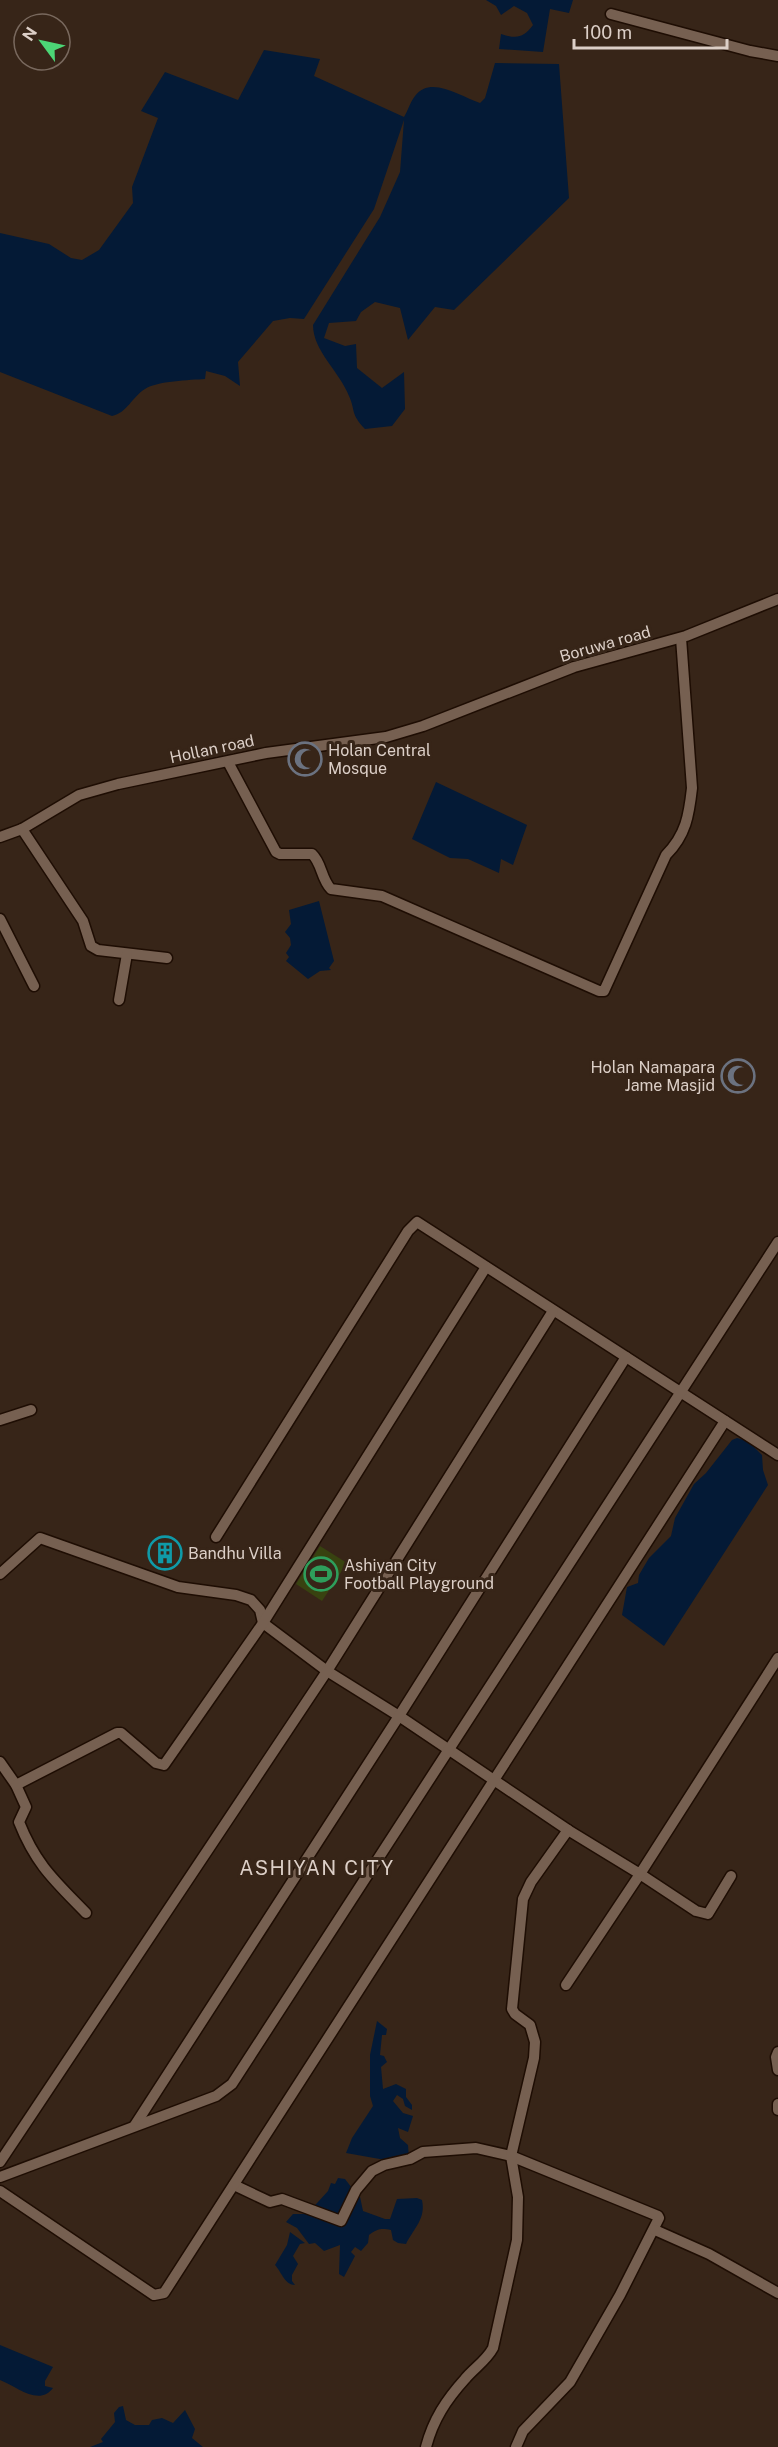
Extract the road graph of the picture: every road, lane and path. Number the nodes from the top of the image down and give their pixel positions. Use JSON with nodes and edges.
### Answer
{"nodes":[{"id":1,"x":611,"y":14,"type":"dead end"},
{"id":2,"x":778,"y":56,"type":"edge"},
{"id":3,"x":778,"y":599,"type":"edge"},
{"id":4,"x":681,"y":638,"type":"junction"},
{"id":5,"x":441,"y":719,"type":"joint"},
{"id":6,"x":228,"y":762,"type":"junction"},
{"id":7,"x":22,"y":829,"type":"junction"},
{"id":8,"x":0,"y":837,"type":"edge"},
{"id":9,"x":0,"y":920,"type":"edge"},
{"id":10,"x":127,"y":954,"type":"junction"},
{"id":11,"x":167,"y":958,"type":"dead end"},
{"id":12,"x":34,"y":986,"type":"dead end"},
{"id":13,"x":119,"y":1000,"type":"dead end"},
{"id":14,"x":778,"y":1242,"type":"edge"},
{"id":15,"x":486,"y":1267,"type":"junction"},
{"id":16,"x":553,"y":1311,"type":"junction"},
{"id":17,"x":626,"y":1357,"type":"junction"},
{"id":18,"x":682,"y":1393,"type":"junction"},
{"id":19,"x":31,"y":1410,"type":"dead end"},
{"id":20,"x":0,"y":1420,"type":"edge"},
{"id":21,"x":725,"y":1421,"type":"junction"},
{"id":22,"x":778,"y":1455,"type":"edge"},
{"id":23,"x":216,"y":1537,"type":"dead end"},
{"id":24,"x":0,"y":1574,"type":"edge"},
{"id":25,"x":263,"y":1623,"type":"junction"},
{"id":26,"x":778,"y":1658,"type":"edge"},
{"id":27,"x":327,"y":1671,"type":"junction"},
{"id":28,"x":399,"y":1716,"type":"junction"},
{"id":29,"x":449,"y":1750,"type":"junction"},
{"id":30,"x":0,"y":1762,"type":"edge"},
{"id":31,"x":495,"y":1780,"type":"junction"},
{"id":32,"x":16,"y":1785,"type":"junction"},
{"id":33,"x":568,"y":1830,"type":"junction"},
{"id":34,"x":640,"y":1874,"type":"junction"},
{"id":35,"x":731,"y":1876,"type":"dead end"},
{"id":36,"x":86,"y":1913,"type":"dead end"},
{"id":37,"x":566,"y":1985,"type":"dead end"},
{"id":38,"x":778,"y":2052,"type":"edge"},
{"id":39,"x":778,"y":2070,"type":"edge"},
{"id":40,"x":778,"y":2104,"type":"edge"},
{"id":41,"x":778,"y":2110,"type":"edge"},
{"id":42,"x":135,"y":2125,"type":"junction"},
{"id":43,"x":511,"y":2156,"type":"junction"},
{"id":44,"x":0,"y":2162,"type":"edge"},
{"id":45,"x":0,"y":2177,"type":"edge"},
{"id":46,"x":234,"y":2185,"type":"junction"},
{"id":47,"x":0,"y":2191,"type":"edge"},
{"id":48,"x":655,"y":2230,"type":"junction"},
{"id":49,"x":778,"y":2293,"type":"edge"},
{"id":50,"x":426,"y":2447,"type":"edge"},
{"id":51,"x":516,"y":2447,"type":"edge"}],
"edges":[{"from":1,"to":2,"type":"street"},
{"from":3,"to":4,"type":"street","name":"Boruwa road"},
{"from":4,"to":5,"type":"street","name":"Boruwa road"},
{"from":4,"to":6,"type":"street"},
{"from":5,"to":6,"type":"street","name":"Hollan road"},
{"from":6,"to":7,"type":"street","name":"Hollan road"},
{"from":7,"to":8,"type":"street","name":"Hollan road"},
{"from":7,"to":10,"type":"street"},
{"from":9,"to":12,"type":"street"},
{"from":10,"to":11,"type":"street"},
{"from":10,"to":13,"type":"street"},
{"from":14,"to":18,"type":"street"},
{"from":15,"to":16,"type":"street"},
{"from":15,"to":23,"type":"street"},
{"from":15,"to":25,"type":"street"},
{"from":16,"to":17,"type":"street"},
{"from":16,"to":27,"type":"street"},
{"from":17,"to":18,"type":"street"},
{"from":17,"to":28,"type":"street"},
{"from":18,"to":21,"type":"street"},
{"from":18,"to":29,"type":"street"},
{"from":19,"to":20,"type":"street"},
{"from":21,"to":22,"type":"street"},
{"from":21,"to":31,"type":"street"},
{"from":24,"to":25,"type":"street"},
{"from":25,"to":27,"type":"street"},
{"from":25,"to":32,"type":"street"},
{"from":26,"to":34,"type":"street"},
{"from":27,"to":28,"type":"street"},
{"from":27,"to":44,"type":"street"},
{"from":28,"to":29,"type":"street"},
{"from":28,"to":42,"type":"street"},
{"from":29,"to":31,"type":"street"},
{"from":29,"to":42,"type":"street"},
{"from":30,"to":32,"type":"street"},
{"from":31,"to":33,"type":"street"},
{"from":31,"to":46,"type":"street"},
{"from":32,"to":36,"type":"street"},
{"from":33,"to":34,"type":"street"},
{"from":33,"to":43,"type":"street"},
{"from":34,"to":35,"type":"street"},
{"from":34,"to":37,"type":"street"},
{"from":38,"to":39,"type":"street"},
{"from":40,"to":41,"type":"street"},
{"from":42,"to":45,"type":"street"},
{"from":43,"to":46,"type":"street"},
{"from":43,"to":48,"type":"street"},
{"from":43,"to":50,"type":"street"},
{"from":46,"to":47,"type":"street"},
{"from":48,"to":49,"type":"street"},
{"from":48,"to":51,"type":"street"}]}
